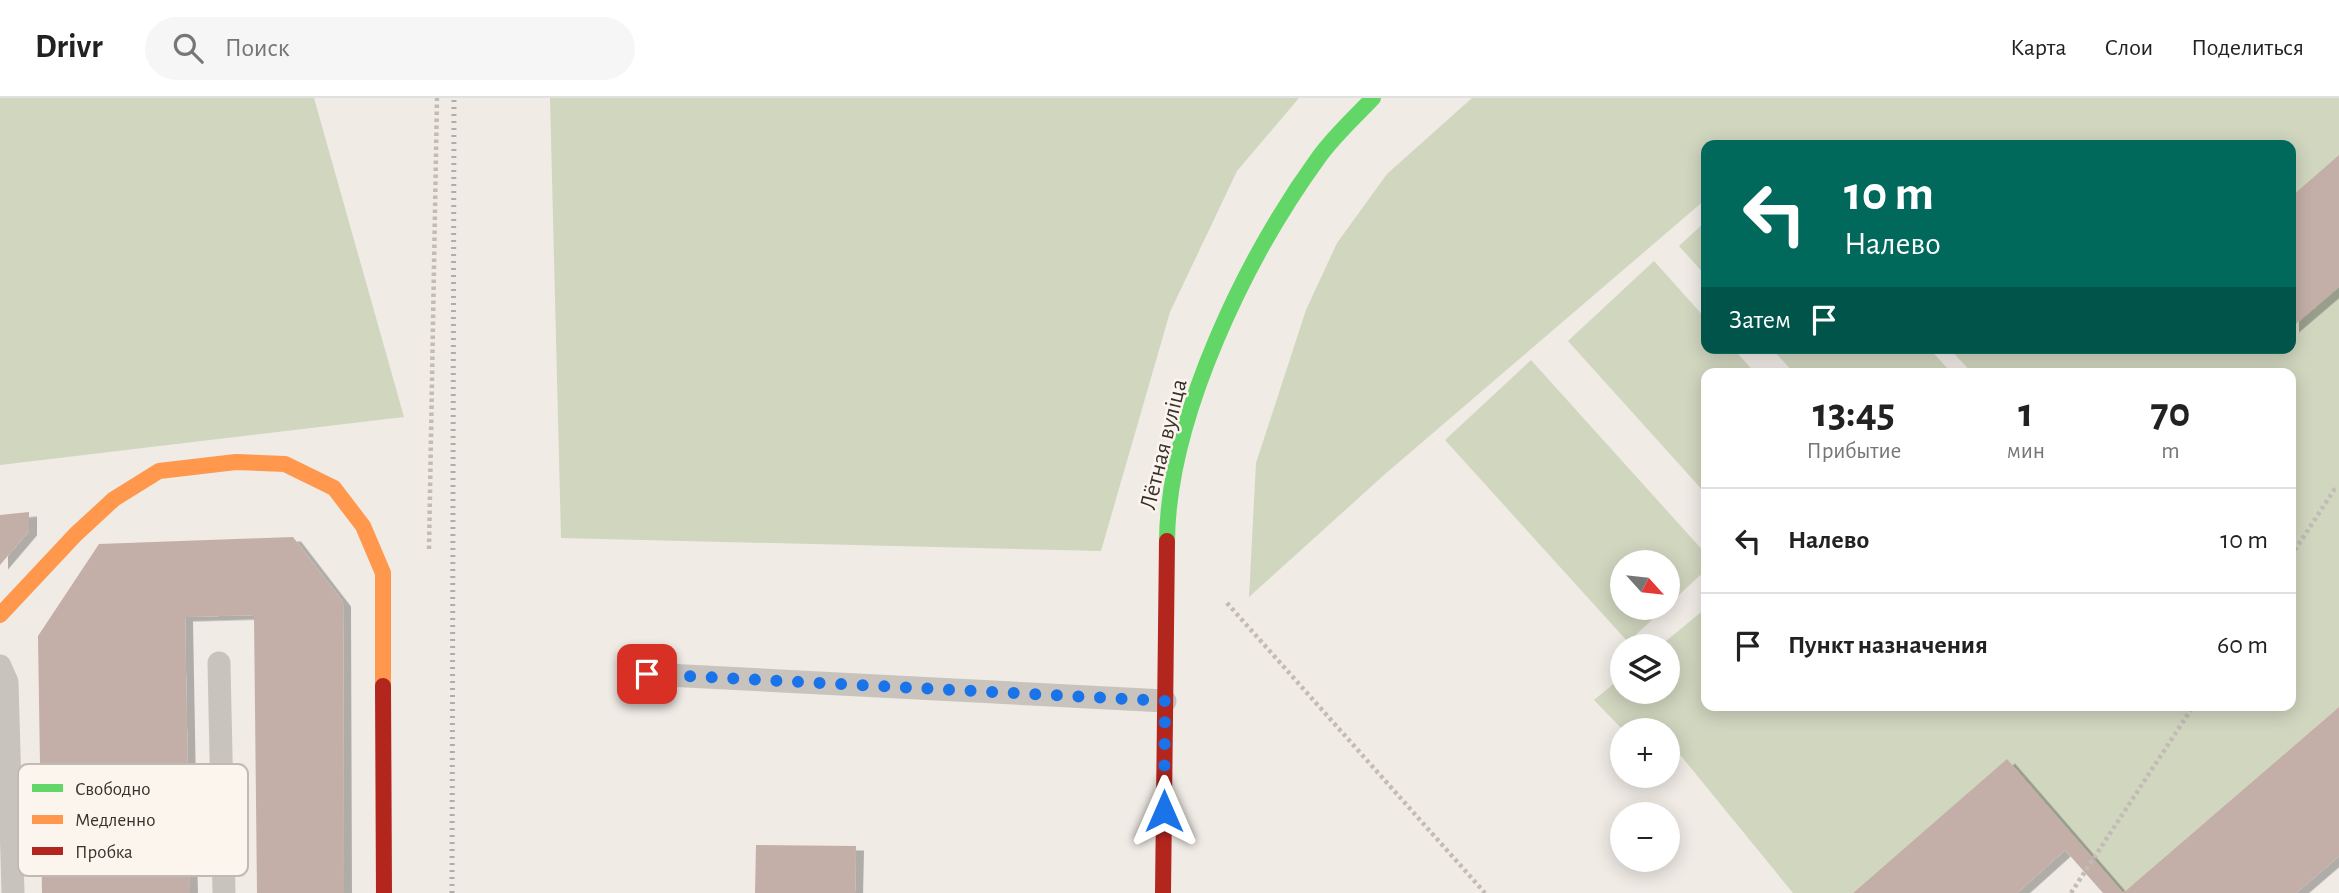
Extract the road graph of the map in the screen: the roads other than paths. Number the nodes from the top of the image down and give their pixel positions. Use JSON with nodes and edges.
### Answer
{"nodes":[{"id":1,"x":1373,"y":98,"type":"edge"},
{"id":2,"x":0,"y":615,"type":"edge"},
{"id":3,"x":219,"y":663,"type":"dead end"},
{"id":4,"x":0,"y":666,"type":"edge"},
{"id":5,"x":647,"y":674,"type":"dead end"},
{"id":6,"x":1165,"y":701,"type":"junction"},
{"id":7,"x":221,"y":764,"type":"edge"},
{"id":8,"x":13,"y":893,"type":"edge"},
{"id":9,"x":384,"y":893,"type":"edge"},
{"id":10,"x":1163,"y":893,"type":"edge"}],
"edges":[{"from":1,"to":6,"type":"street","name":"Лётная вуліца"},
{"from":2,"to":9,"type":"street"},
{"from":3,"to":7,"type":"lane"},
{"from":4,"to":8,"type":"lane"},
{"from":5,"to":6,"type":"lane"},
{"from":6,"to":10,"type":"street","name":"Лётная вуліца"}]}
